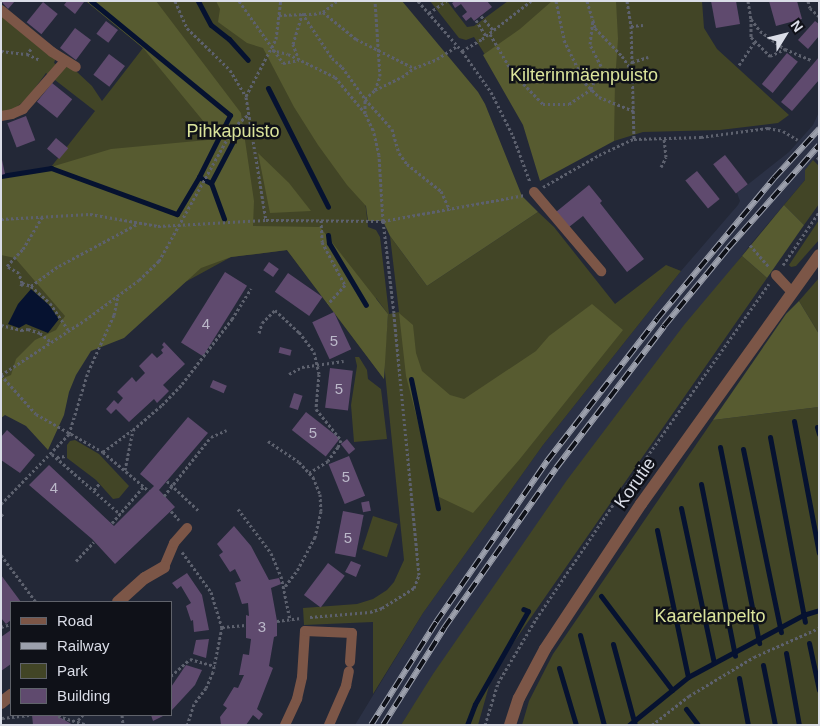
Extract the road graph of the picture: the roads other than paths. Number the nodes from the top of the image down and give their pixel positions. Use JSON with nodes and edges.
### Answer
{"nodes":[{"id":1,"x":1,"y":10,"type":"edge"},
{"id":2,"x":64,"y":61,"type":"junction"},
{"id":3,"x":76,"y":67,"type":"dead end"},
{"id":4,"x":1,"y":116,"type":"edge"},
{"id":5,"x":534,"y":192,"type":"road end"},
{"id":6,"x":819,"y":255,"type":"edge"},
{"id":7,"x":819,"y":261,"type":"edge"},
{"id":8,"x":601,"y":271,"type":"dead end"},
{"id":9,"x":804,"y":274,"type":"junction"},
{"id":10,"x":776,"y":275,"type":"road end"},
{"id":11,"x":791,"y":291,"type":"junction"},
{"id":12,"x":187,"y":528,"type":"dead end"},
{"id":13,"x":164,"y":567,"type":"joint"},
{"id":14,"x":119,"y":601,"type":"edge"},
{"id":15,"x":511,"y":724,"type":"edge"},
{"id":16,"x":285,"y":725,"type":"edge"},
{"id":17,"x":329,"y":725,"type":"edge"}],
"edges":[{"from":1,"to":2,"type":"lane"},
{"from":2,"to":3,"type":"lane"},
{"from":2,"to":4,"type":"lane"},
{"from":5,"to":8,"type":"lane"},
{"from":6,"to":9,"type":"street","name":"Korutie"},
{"from":7,"to":9,"type":"street","name":"Korutie"},
{"from":9,"to":11,"type":"street","name":"Korutie"},
{"from":10,"to":11,"type":"lane"},
{"from":11,"to":15,"type":"street","name":"Korutie"},
{"from":12,"to":13,"type":"lane"},
{"from":13,"to":14,"type":"street"},
{"from":16,"to":17,"type":"lane"}]}
